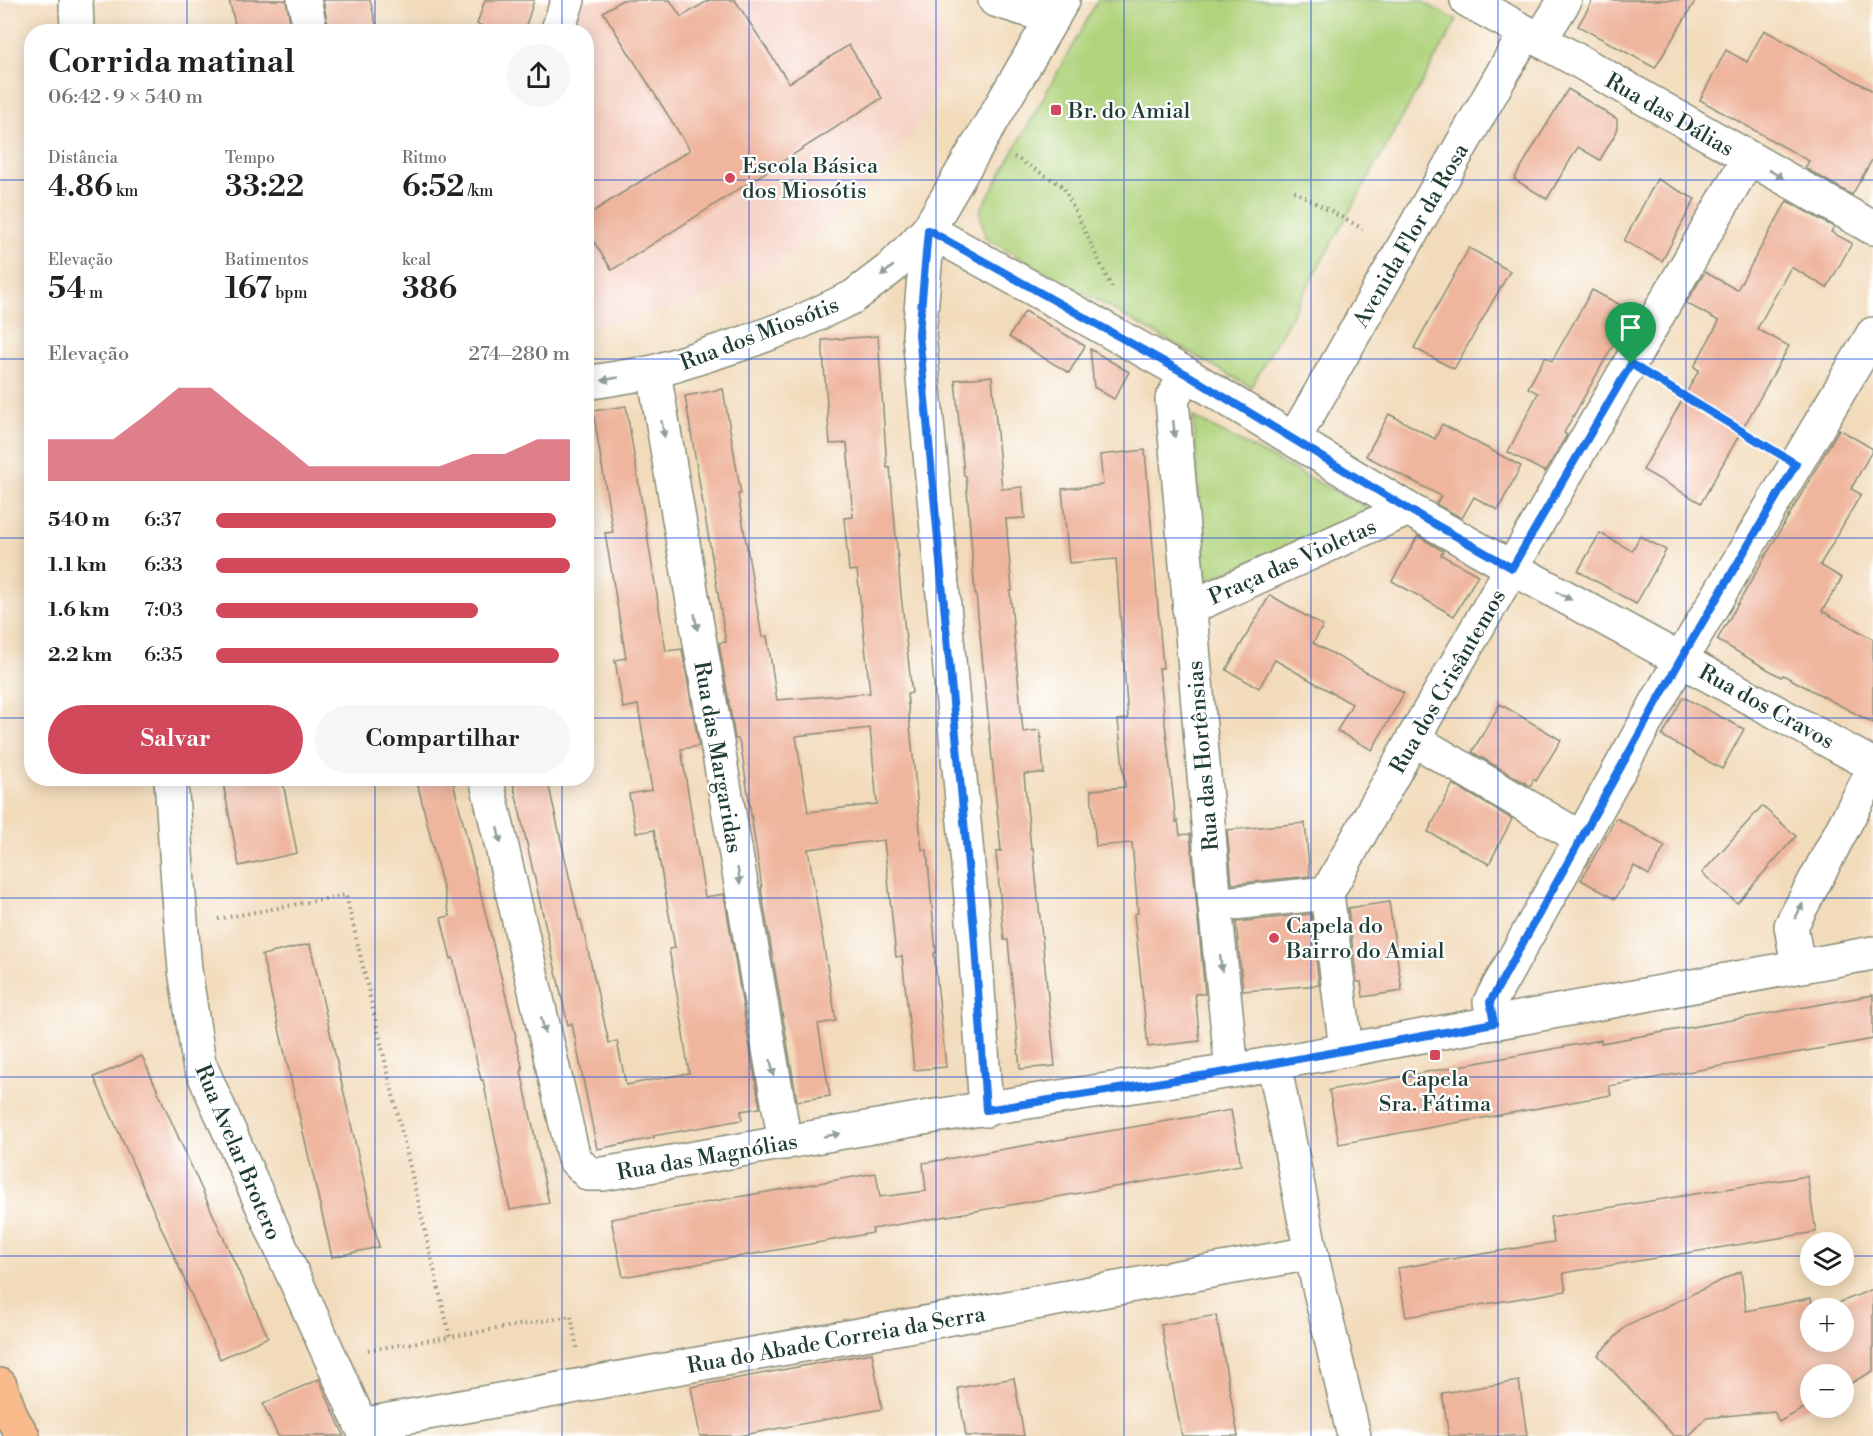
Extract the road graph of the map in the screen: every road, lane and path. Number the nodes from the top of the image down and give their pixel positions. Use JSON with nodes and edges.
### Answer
{"nodes":[{"id":1,"x":76,"y":0,"type":"edge"},
{"id":2,"x":304,"y":0,"type":"edge"},
{"id":3,"x":568,"y":0,"type":"edge"},
{"id":4,"x":995,"y":0,"type":"edge"},
{"id":5,"x":1467,"y":0,"type":"edge"},
{"id":6,"x":1565,"y":0,"type":"edge"},
{"id":7,"x":1058,"y":9,"type":"edge"},
{"id":8,"x":77,"y":24,"type":"edge"},
{"id":9,"x":309,"y":24,"type":"edge"},
{"id":10,"x":560,"y":24,"type":"edge"},
{"id":11,"x":1532,"y":29,"type":"edge"},
{"id":12,"x":1011,"y":155,"type":"dead end"},
{"id":13,"x":1749,"y":159,"type":"junction"},
{"id":14,"x":1294,"y":191,"type":"dead end"},
{"id":15,"x":1871,"y":222,"type":"edge"},
{"id":16,"x":1363,"y":229,"type":"dead end"},
{"id":17,"x":928,"y":230,"type":"junction"},
{"id":18,"x":1116,"y":297,"type":"dead end"},
{"id":19,"x":1873,"y":333,"type":"edge"},
{"id":20,"x":1631,"y":364,"type":"junction"},
{"id":21,"x":654,"y":372,"type":"junction"},
{"id":22,"x":1186,"y":374,"type":"junction"},
{"id":23,"x":594,"y":382,"type":"edge"},
{"id":24,"x":1294,"y":439,"type":"junction"},
{"id":25,"x":1796,"y":464,"type":"junction"},
{"id":26,"x":1408,"y":509,"type":"junction"},
{"id":27,"x":1512,"y":568,"type":"junction"},
{"id":28,"x":1189,"y":608,"type":"junction"},
{"id":29,"x":1681,"y":659,"type":"junction"},
{"id":30,"x":1413,"y":739,"type":"junction"},
{"id":31,"x":1873,"y":765,"type":"edge"},
{"id":32,"x":1873,"y":771,"type":"edge"},
{"id":33,"x":172,"y":786,"type":"edge"},
{"id":34,"x":488,"y":786,"type":"edge"},
{"id":35,"x":1581,"y":838,"type":"junction"},
{"id":36,"x":1327,"y":892,"type":"junction"},
{"id":37,"x":1215,"y":905,"type":"junction"},
{"id":38,"x":182,"y":925,"type":"junction"},
{"id":39,"x":1873,"y":953,"type":"edge"},
{"id":40,"x":1798,"y":966,"type":"junction"},
{"id":41,"x":1494,"y":1023,"type":"junction"},
{"id":42,"x":1346,"y":1050,"type":"junction"},
{"id":43,"x":1274,"y":1063,"type":"junction"},
{"id":44,"x":1232,"y":1071,"type":"junction"},
{"id":45,"x":986,"y":1110,"type":"junction"},
{"id":46,"x":785,"y":1143,"type":"junction"},
{"id":47,"x":1311,"y":1253,"type":"junction"},
{"id":48,"x":450,"y":1337,"type":"junction"},
{"id":49,"x":329,"y":1356,"type":"junction"},
{"id":50,"x":584,"y":1384,"type":"junction"},
{"id":51,"x":0,"y":1385,"type":"edge"},
{"id":52,"x":364,"y":1430,"type":"edge"},
{"id":53,"x":23,"y":1436,"type":"edge"},
{"id":54,"x":1354,"y":1436,"type":"edge"}],
"edges":[{"from":1,"to":8,"type":"street"},
{"from":2,"to":9,"type":"street"},
{"from":3,"to":10,"type":"street"},
{"from":4,"to":7,"type":"street"},
{"from":5,"to":11,"type":"street","name":"Rua das Dálias"},
{"from":6,"to":11,"type":"street","name":"Avenida Flor da Rosa"},
{"from":7,"to":17,"type":"street","name":"Rua dos Miosótis"},
{"from":11,"to":13,"type":"street","name":"Rua das Dálias"},
{"from":11,"to":24,"type":"street","name":"Avenida Flor da Rosa"},
{"from":12,"to":18,"type":"path"},
{"from":13,"to":15,"type":"street","name":"Rua das Dálias","one_way":true},
{"from":13,"to":20,"type":"street","name":"Rua dos Crisântemos"},
{"from":14,"to":16,"type":"path"},
{"from":17,"to":21,"type":"street","name":"Rua dos Miosótis","one_way":true},
{"from":17,"to":22,"type":"street"},
{"from":17,"to":45,"type":"street"},
{"from":19,"to":25,"type":"street"},
{"from":20,"to":25,"type":"path"},
{"from":20,"to":27,"type":"street","name":"Rua dos Crisântemos"},
{"from":21,"to":23,"type":"street","name":"Rua dos Miosótis","one_way":true},
{"from":21,"to":46,"type":"street","name":"Rua das Margaridas","one_way":true},
{"from":22,"to":24,"type":"street","name":"Praça das Violetas"},
{"from":22,"to":28,"type":"street","name":"Praça das Violetas","one_way":true},
{"from":24,"to":26,"type":"street","name":"Praça das Violetas"},
{"from":25,"to":29,"type":"street"},
{"from":26,"to":27,"type":"street","name":"Rua dos Cravos"},
{"from":26,"to":28,"type":"street","name":"Praça das Violetas"},
{"from":27,"to":29,"type":"street","name":"Rua dos Cravos","one_way":true},
{"from":27,"to":30,"type":"street","name":"Rua dos Crisântemos"},
{"from":28,"to":37,"type":"street","name":"Rua das Hortênsias"},
{"from":29,"to":31,"type":"street","name":"Rua dos Cravos"},
{"from":29,"to":35,"type":"street"},
{"from":30,"to":35,"type":"street"},
{"from":30,"to":36,"type":"street","name":"Rua dos Crisântemos"},
{"from":40,"to":32,"type":"street","one_way":true},
{"from":33,"to":38,"type":"street","name":"Rua Avelar Brotero"},
{"from":34,"to":46,"type":"street","name":"Rua das Magnólias","one_way":true},
{"from":35,"to":41,"type":"street"},
{"from":36,"to":37,"type":"street"},
{"from":36,"to":42,"type":"street"},
{"from":37,"to":44,"type":"street","name":"Rua das Hortênsias","one_way":true},
{"from":38,"to":48,"type":"path"},
{"from":38,"to":49,"type":"street","name":"Rua Avelar Brotero"},
{"from":39,"to":40,"type":"street","name":"Rua das Magnólias"},
{"from":40,"to":41,"type":"street","name":"Rua das Magnólias"},
{"from":41,"to":42,"type":"street","name":"Rua das Magnólias"},
{"from":42,"to":43,"type":"street","name":"Rua das Magnólias"},
{"from":43,"to":44,"type":"street","name":"Rua das Magnólias"},
{"from":43,"to":47,"type":"street"},
{"from":44,"to":45,"type":"street","name":"Rua das Magnólias"},
{"from":46,"to":45,"type":"street","name":"Rua das Magnólias","one_way":true},
{"from":47,"to":50,"type":"street","name":"Rua do Abade Correia da Serra"},
{"from":47,"to":54,"type":"street"},
{"from":48,"to":49,"type":"path"},
{"from":48,"to":50,"type":"path"},
{"from":49,"to":52,"type":"street","name":"Rua Avelar Brotero"},
{"from":50,"to":52,"type":"street","name":"Rua do Abade Correia da Serra"},
{"from":51,"to":53,"type":"highway"}]}
